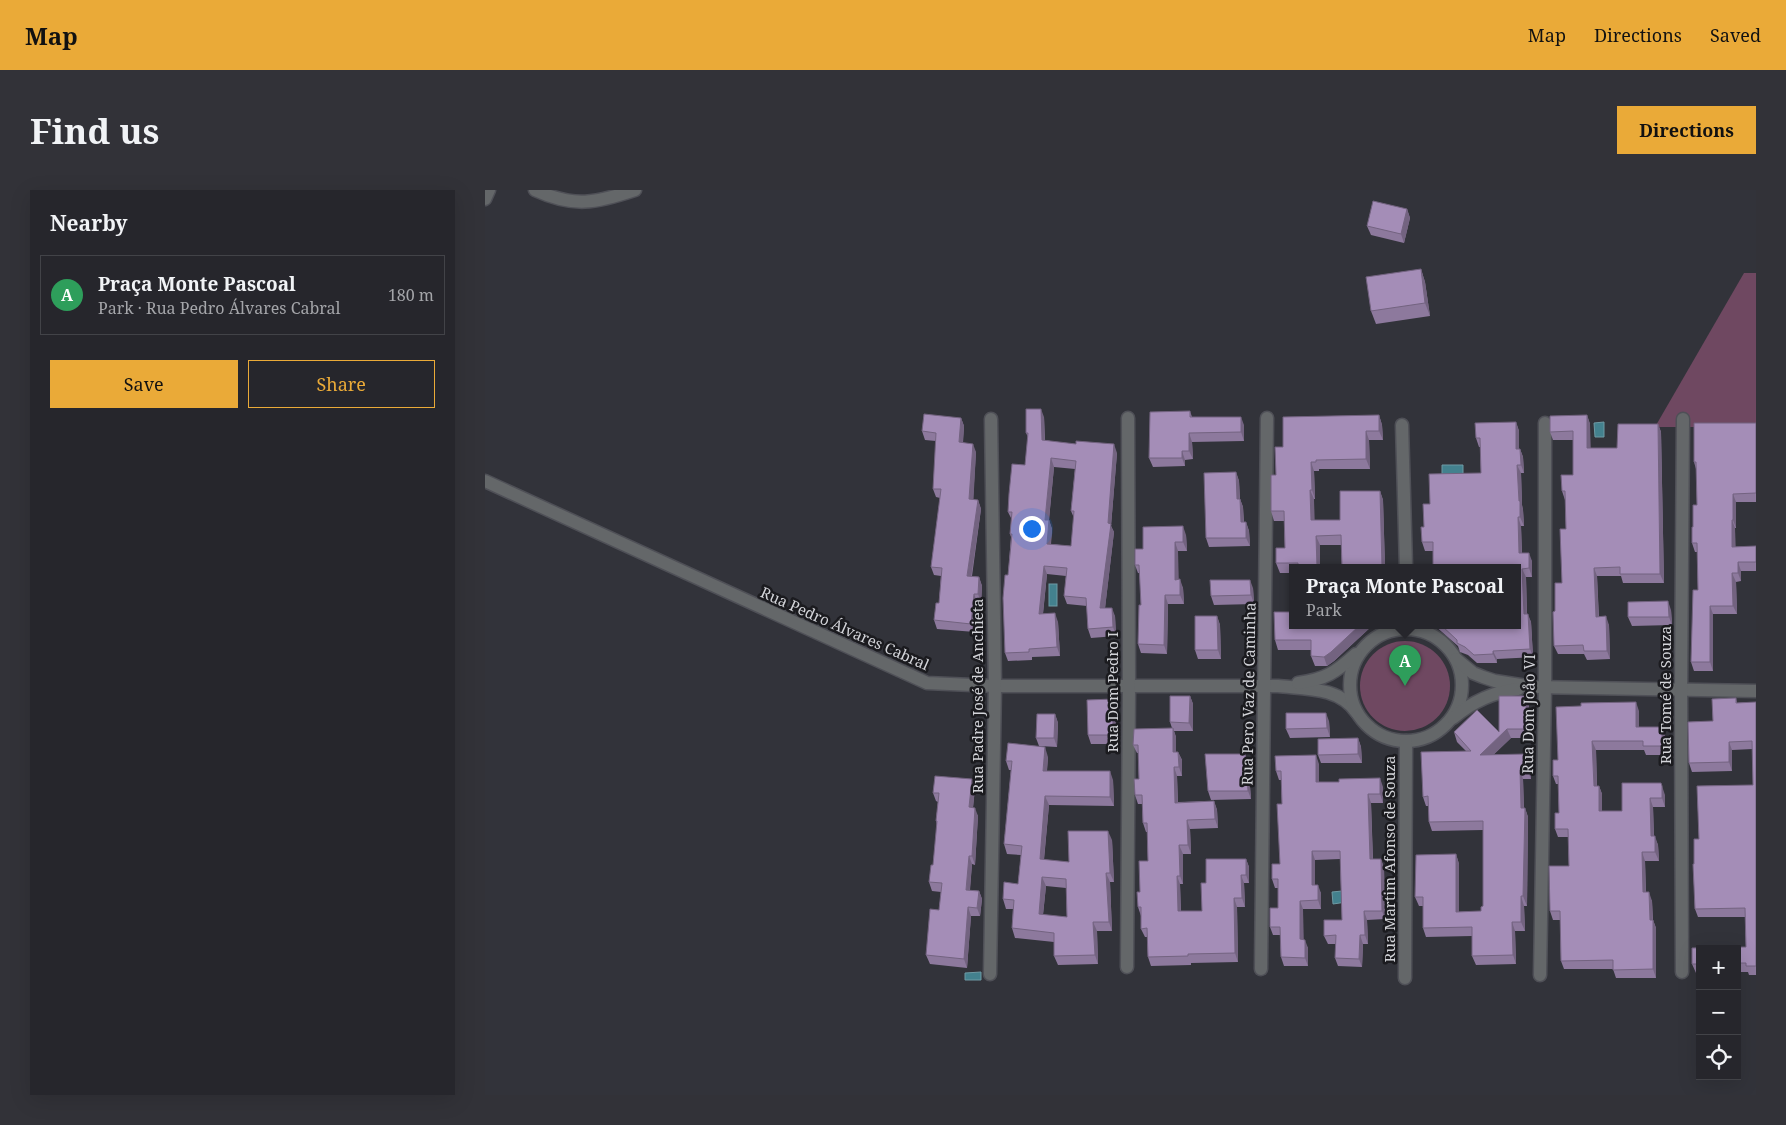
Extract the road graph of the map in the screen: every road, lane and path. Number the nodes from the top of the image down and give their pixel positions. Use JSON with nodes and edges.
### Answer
{"nodes":[{"id":1,"x":489,"y":190,"type":"edge"},
{"id":2,"x":535,"y":190,"type":"edge"},
{"id":3,"x":635,"y":190,"type":"edge"},
{"id":4,"x":485,"y":199,"type":"edge"},
{"id":5,"x":1128,"y":418,"type":"dead end"},
{"id":6,"x":1267,"y":418,"type":"dead end"},
{"id":7,"x":991,"y":419,"type":"dead end"},
{"id":8,"x":1683,"y":419,"type":"dead end"},
{"id":9,"x":1545,"y":423,"type":"dead end"},
{"id":10,"x":1402,"y":425,"type":"dead end"},
{"id":11,"x":485,"y":481,"type":"edge"},
{"id":12,"x":1407,"y":564,"type":"edge"},
{"id":13,"x":1400,"y":629,"type":"edge"},
{"id":14,"x":1413,"y":629,"type":"edge"},
{"id":15,"x":1367,"y":644,"type":"junction"},
{"id":16,"x":1454,"y":657,"type":"junction"},
{"id":17,"x":995,"y":686,"type":"junction"},
{"id":18,"x":1271,"y":686,"type":"junction"},
{"id":19,"x":1129,"y":687,"type":"junction"},
{"id":20,"x":1540,"y":688,"type":"junction"},
{"id":21,"x":1681,"y":690,"type":"junction"},
{"id":22,"x":1756,"y":691,"type":"edge"},
{"id":23,"x":1357,"y":713,"type":"junction"},
{"id":24,"x":1444,"y":727,"type":"junction"},
{"id":25,"x":1406,"y":741,"type":"junction"},
{"id":26,"x":1127,"y":967,"type":"dead end"},
{"id":27,"x":1261,"y":969,"type":"dead end"},
{"id":28,"x":1682,"y":972,"type":"dead end"},
{"id":29,"x":990,"y":974,"type":"dead end"},
{"id":30,"x":1540,"y":974,"type":"dead end"},
{"id":31,"x":1405,"y":978,"type":"dead end"}],
"edges":[{"from":1,"to":4,"type":"street"},
{"from":2,"to":3,"type":"street"},
{"from":5,"to":19,"type":"street","name":"Rua Dom Pedro I"},
{"from":6,"to":18,"type":"street","name":"Rua Pero Vaz de Caminha"},
{"from":7,"to":17,"type":"street","name":"Rua Padre José de Anchieta"},
{"from":8,"to":21,"type":"street","name":"Rua Tomé de Souza"},
{"from":9,"to":20,"type":"street","name":"Rua Dom Joåo VI"},
{"from":10,"to":12,"type":"street"},
{"from":11,"to":17,"type":"street","name":"Rua Pedro Álvares Cabral"},
{"from":13,"to":15,"type":"street"},
{"from":14,"to":16,"type":"street"},
{"from":15,"to":18,"type":"street","name":"Rua Pedro Álvares Cabral"},
{"from":15,"to":23,"type":"street"},
{"from":16,"to":20,"type":"street"},
{"from":16,"to":24,"type":"street"},
{"from":17,"to":19,"type":"street","name":"Rua Pedro Álvares Cabral"},
{"from":17,"to":29,"type":"street","name":"Rua Padre José de Anchieta"},
{"from":18,"to":19,"type":"street","name":"Rua Pedro Álvares Cabral"},
{"from":18,"to":23,"type":"street","name":"Rua Pedro Álvares Cabral"},
{"from":18,"to":27,"type":"street","name":"Rua Pero Vaz de Caminha"},
{"from":19,"to":26,"type":"street","name":"Rua Dom Pedro I"},
{"from":20,"to":21,"type":"street"},
{"from":20,"to":24,"type":"street"},
{"from":20,"to":30,"type":"street","name":"Rua Dom Joåo VI"},
{"from":21,"to":22,"type":"street"},
{"from":21,"to":28,"type":"street","name":"Rua Tomé de Souza"},
{"from":23,"to":25,"type":"street"},
{"from":24,"to":25,"type":"street"},
{"from":25,"to":31,"type":"street","name":"Rua Martim Afonso de Souza"}]}
